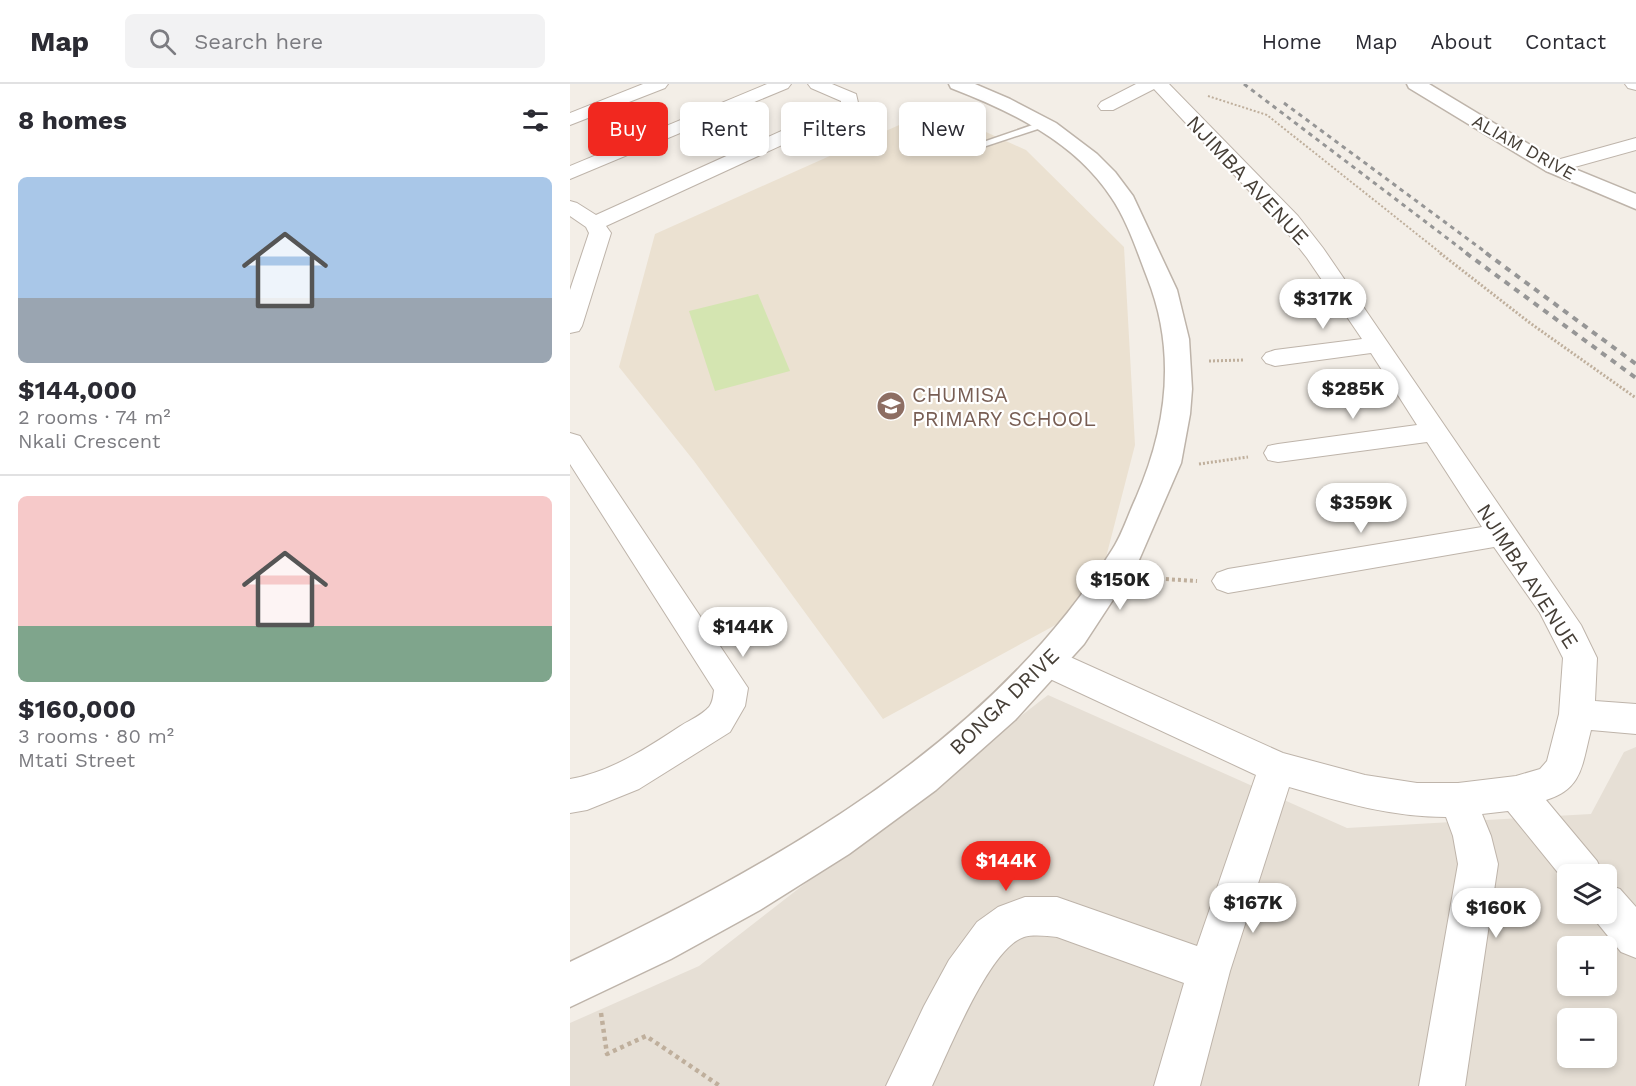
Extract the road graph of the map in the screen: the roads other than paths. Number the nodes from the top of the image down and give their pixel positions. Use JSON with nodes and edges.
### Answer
{"nodes":[{"id":1,"x":659,"y":84,"type":"edge"},
{"id":2,"x":782,"y":84,"type":"edge"},
{"id":3,"x":817,"y":84,"type":"edge"},
{"id":4,"x":958,"y":84,"type":"edge"},
{"id":5,"x":1149,"y":84,"type":"edge"},
{"id":6,"x":1159,"y":84,"type":"edge"},
{"id":7,"x":1416,"y":84,"type":"edge"},
{"id":8,"x":1107,"y":106,"type":"dead end"},
{"id":9,"x":570,"y":119,"type":"edge"},
{"id":10,"x":1044,"y":124,"type":"junction"},
{"id":11,"x":986,"y":143,"type":"edge"},
{"id":12,"x":1636,"y":144,"type":"edge"},
{"id":13,"x":1553,"y":167,"type":"junction"},
{"id":14,"x":570,"y":173,"type":"edge"},
{"id":15,"x":1636,"y":202,"type":"edge"},
{"id":16,"x":570,"y":207,"type":"edge"},
{"id":17,"x":594,"y":223,"type":"junction"},
{"id":18,"x":571,"y":321,"type":"edge"},
{"id":19,"x":1377,"y":345,"type":"junction"},
{"id":20,"x":1275,"y":358,"type":"road end"},
{"id":21,"x":1433,"y":432,"type":"junction"},
{"id":22,"x":570,"y":442,"type":"edge"},
{"id":23,"x":1278,"y":453,"type":"road end"},
{"id":24,"x":1502,"y":535,"type":"junction"},
{"id":25,"x":1228,"y":581,"type":"road end"},
{"id":26,"x":1047,"y":663,"type":"junction"},
{"id":27,"x":1577,"y":714,"type":"junction"},
{"id":28,"x":1636,"y":719,"type":"edge"},
{"id":29,"x":1277,"y":767,"type":"junction"},
{"id":30,"x":1516,"y":794,"type":"junction"},
{"id":31,"x":570,"y":796,"type":"edge"},
{"id":32,"x":1458,"y":800,"type":"junction"},
{"id":33,"x":1575,"y":864,"type":"edge"},
{"id":34,"x":1617,"y":916,"type":"edge"},
{"id":35,"x":1636,"y":938,"type":"edge"},
{"id":36,"x":1209,"y":971,"type":"junction"},
{"id":37,"x":583,"y":979,"type":"edge"},
{"id":38,"x":909,"y":1086,"type":"edge"},
{"id":39,"x":1177,"y":1086,"type":"edge"},
{"id":40,"x":1442,"y":1086,"type":"edge"}],
"edges":[{"from":1,"to":9,"type":"street"},
{"from":2,"to":14,"type":"street"},
{"from":3,"to":17,"type":"street"},
{"from":4,"to":10,"type":"street","name":"BONGA DRIVE"},
{"from":5,"to":8,"type":"street"},
{"from":6,"to":19,"type":"street","name":"NJIMBA AVENUE"},
{"from":7,"to":13,"type":"street","name":"ALIAM DRIVE"},
{"from":10,"to":11,"type":"lane"},
{"from":10,"to":26,"type":"street","name":"BONGA DRIVE"},
{"from":12,"to":13,"type":"street"},
{"from":13,"to":15,"type":"street","name":"ALIAM DRIVE"},
{"from":16,"to":17,"type":"street"},
{"from":17,"to":18,"type":"street"},
{"from":19,"to":20,"type":"street"},
{"from":19,"to":21,"type":"street","name":"NJIMBA AVENUE"},
{"from":21,"to":23,"type":"street"},
{"from":21,"to":24,"type":"street","name":"NJIMBA AVENUE"},
{"from":22,"to":31,"type":"street"},
{"from":24,"to":25,"type":"street"},
{"from":24,"to":27,"type":"street","name":"NJIMBA AVENUE"},
{"from":26,"to":29,"type":"street","name":"NJIMBA AVENUE"},
{"from":26,"to":37,"type":"street","name":"BONGA DRIVE"},
{"from":27,"to":28,"type":"street"},
{"from":27,"to":30,"type":"street","name":"NJIMBA AVENUE"},
{"from":29,"to":32,"type":"street","name":"NJIMBA AVENUE"},
{"from":29,"to":36,"type":"street"},
{"from":30,"to":32,"type":"street","name":"NJIMBA AVENUE"},
{"from":30,"to":33,"type":"street"},
{"from":32,"to":40,"type":"street"},
{"from":34,"to":35,"type":"street"},
{"from":36,"to":38,"type":"street"},
{"from":36,"to":39,"type":"street"}]}
